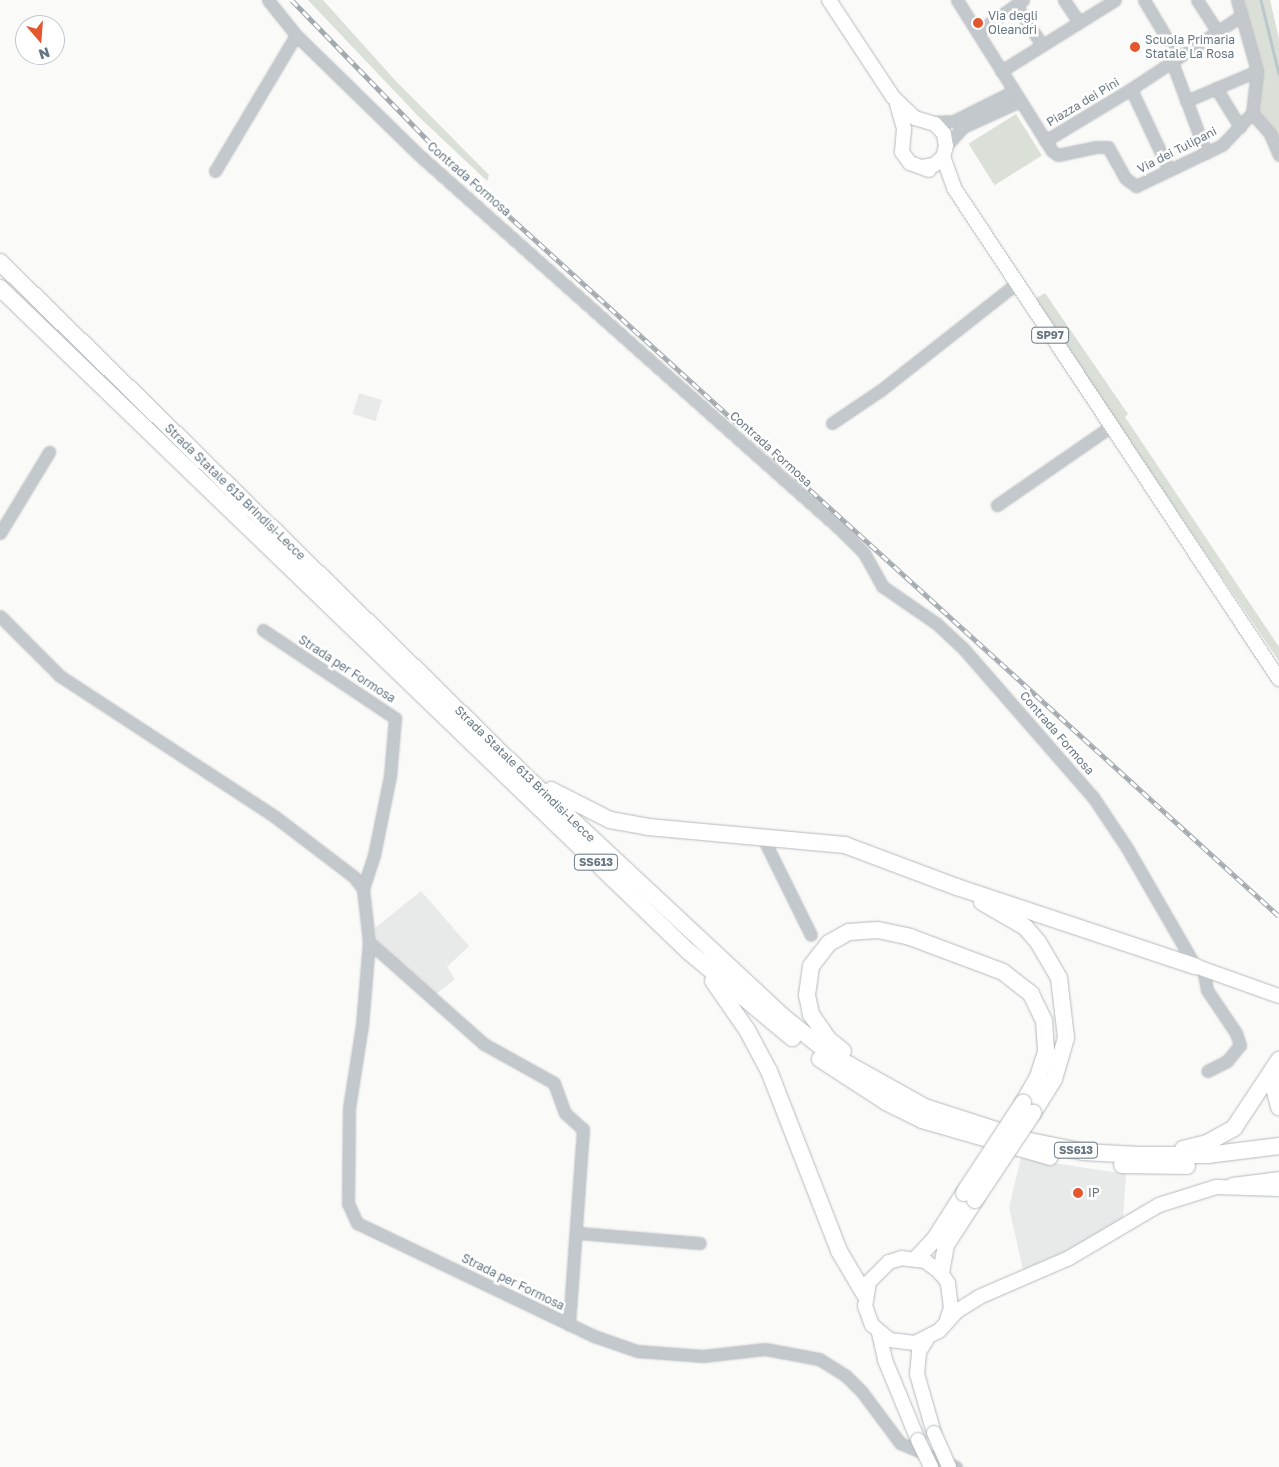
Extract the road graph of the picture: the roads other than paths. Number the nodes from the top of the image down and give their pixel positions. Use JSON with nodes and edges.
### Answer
{"nodes":[{"id":1,"x":268,"y":0,"type":"edge"},
{"id":2,"x":829,"y":0,"type":"edge"},
{"id":3,"x":957,"y":0,"type":"edge"},
{"id":4,"x":1064,"y":0,"type":"edge"},
{"id":5,"x":1115,"y":0,"type":"edge"},
{"id":6,"x":1144,"y":0,"type":"edge"},
{"id":7,"x":1197,"y":0,"type":"edge"},
{"id":8,"x":1237,"y":0,"type":"edge"},
{"id":9,"x":1020,"y":3,"type":"edge"},
{"id":10,"x":1241,"y":16,"type":"junction"},
{"id":11,"x":1080,"y":22,"type":"junction"},
{"id":12,"x":977,"y":32,"type":"junction"},
{"id":13,"x":1218,"y":32,"type":"junction"},
{"id":14,"x":296,"y":35,"type":"junction"},
{"id":15,"x":1042,"y":45,"type":"junction"},
{"id":16,"x":1175,"y":60,"type":"junction"},
{"id":17,"x":1257,"y":70,"type":"junction"},
{"id":18,"x":1001,"y":71,"type":"junction"},
{"id":19,"x":1216,"y":88,"type":"junction"},
{"id":20,"x":1131,"y":89,"type":"junction"},
{"id":21,"x":1017,"y":96,"type":"junction"},
{"id":22,"x":893,"y":97,"type":"junction"},
{"id":23,"x":1186,"y":100,"type":"junction"},
{"id":24,"x":1252,"y":112,"type":"junction"},
{"id":25,"x":927,"y":122,"type":"junction"},
{"id":26,"x":1240,"y":128,"type":"junction"},
{"id":27,"x":903,"y":133,"type":"junction"},
{"id":28,"x":1045,"y":141,"type":"junction"},
{"id":29,"x":1108,"y":147,"type":"joint"},
{"id":30,"x":945,"y":152,"type":"junction"},
{"id":31,"x":1206,"y":153,"type":"junction"},
{"id":32,"x":1279,"y":155,"type":"edge"},
{"id":33,"x":922,"y":167,"type":"junction"},
{"id":34,"x":1169,"y":170,"type":"junction"},
{"id":35,"x":215,"y":171,"type":"dead end"},
{"id":36,"x":954,"y":188,"type":"junction"},
{"id":37,"x":0,"y":262,"type":"edge"},
{"id":38,"x":1017,"y":283,"type":"junction"},
{"id":39,"x":0,"y":288,"type":"edge"},
{"id":40,"x":832,"y":423,"type":"dead end"},
{"id":41,"x":1110,"y":427,"type":"junction"},
{"id":42,"x":49,"y":452,"type":"dead end"},
{"id":43,"x":997,"y":505,"type":"dead end"},
{"id":44,"x":0,"y":533,"type":"edge"},
{"id":45,"x":0,"y":616,"type":"edge"},
{"id":46,"x":263,"y":630,"type":"dead end"},
{"id":47,"x":1279,"y":679,"type":"edge"},
{"id":48,"x":524,"y":774,"type":"junction"},
{"id":49,"x":762,"y":836,"type":"junction"},
{"id":50,"x":957,"y":887,"type":"junction"},
{"id":51,"x":363,"y":889,"type":"junction"},
{"id":52,"x":811,"y":935,"type":"dead end"},
{"id":53,"x":369,"y":942,"type":"junction"},
{"id":54,"x":688,"y":951,"type":"junction"},
{"id":55,"x":1199,"y":968,"type":"junction"},
{"id":56,"x":1279,"y":996,"type":"edge"},
{"id":57,"x":1276,"y":1064,"type":"edge"},
{"id":58,"x":1207,"y":1071,"type":"dead end"},
{"id":59,"x":884,"y":1084,"type":"junction"},
{"id":60,"x":1279,"y":1107,"type":"edge"},
{"id":61,"x":1028,"y":1108,"type":"junction"},
{"id":62,"x":1279,"y":1146,"type":"edge"},
{"id":63,"x":1138,"y":1156,"type":"junction"},
{"id":64,"x":1279,"y":1157,"type":"edge"},
{"id":65,"x":1279,"y":1180,"type":"edge"},
{"id":66,"x":1234,"y":1186,"type":"junction"},
{"id":67,"x":1279,"y":1189,"type":"edge"},
{"id":68,"x":969,"y":1197,"type":"junction"},
{"id":69,"x":578,"y":1233,"type":"junction"},
{"id":70,"x":700,"y":1243,"type":"dead end"},
{"id":71,"x":916,"y":1258,"type":"junction"},
{"id":72,"x":941,"y":1273,"type":"junction"},
{"id":73,"x":865,"y":1295,"type":"junction"},
{"id":74,"x":947,"y":1320,"type":"junction"},
{"id":75,"x":569,"y":1324,"type":"junction"},
{"id":76,"x":879,"y":1333,"type":"junction"},
{"id":77,"x":927,"y":1339,"type":"junction"},
{"id":78,"x":918,"y":1440,"type":"junction"},
{"id":79,"x":920,"y":1467,"type":"edge"},
{"id":80,"x":930,"y":1467,"type":"edge"},
{"id":81,"x":949,"y":1467,"type":"edge"},
{"id":82,"x":956,"y":1467,"type":"edge"}],
"edges":[{"from":1,"to":14,"type":"street","name":"Contrada Formosa"},
{"from":2,"to":22,"type":"main road"},
{"from":3,"to":12,"type":"street"},
{"from":4,"to":11,"type":"street"},
{"from":5,"to":11,"type":"street"},
{"from":6,"to":16,"type":"street"},
{"from":7,"to":13,"type":"street"},
{"from":8,"to":10,"type":"street"},
{"from":9,"to":12,"type":"street"},
{"from":9,"to":15,"type":"street"},
{"from":10,"to":13,"type":"street"},
{"from":10,"to":17,"type":"street"},
{"from":11,"to":15,"type":"street"},
{"from":12,"to":18,"type":"street"},
{"from":13,"to":16,"type":"street"},
{"from":14,"to":35,"type":"street"},
{"from":14,"to":55,"type":"street","name":"Contrada Formosa"},
{"from":15,"to":18,"type":"street"},
{"from":16,"to":20,"type":"street"},
{"from":16,"to":23,"type":"street"},
{"from":17,"to":19,"type":"street"},
{"from":17,"to":24,"type":"street"},
{"from":18,"to":21,"type":"street"},
{"from":19,"to":23,"type":"street"},
{"from":19,"to":26,"type":"street"},
{"from":20,"to":28,"type":"street","name":"Piazza dei Pini"},
{"from":20,"to":34,"type":"street","name":"Piazza dei Pini"},
{"from":21,"to":25,"type":"street"},
{"from":21,"to":28,"type":"street"},
{"from":21,"to":30,"type":"street"},
{"from":22,"to":25,"type":"main road"},
{"from":22,"to":27,"type":"main road"},
{"from":23,"to":31,"type":"street"},
{"from":24,"to":26,"type":"street","name":"Via dei Tulipani"},
{"from":24,"to":32,"type":"street"},
{"from":25,"to":27,"type":"main road"},
{"from":25,"to":30,"type":"main road"},
{"from":26,"to":31,"type":"street","name":"Via dei Tulipani"},
{"from":27,"to":33,"type":"main road"},
{"from":28,"to":29,"type":"street","name":"Piazza dei Pini"},
{"from":29,"to":34,"type":"street","name":"Via dei Tulipani"},
{"from":30,"to":33,"type":"main road"},
{"from":30,"to":36,"type":"main road","number":"SP97"},
{"from":31,"to":34,"type":"street","name":"Via dei Tulipani"},
{"from":33,"to":36,"type":"main road","number":"SP97"},
{"from":36,"to":38,"type":"main road","number":"SP97"},
{"from":37,"to":48,"type":"highway","name":"Strada Statale 613 Brindisi-Lecce","number":"SS613"},
{"from":38,"to":40,"type":"street"},
{"from":38,"to":41,"type":"main road","number":"SP97"},
{"from":39,"to":54,"type":"highway","name":"Strada Statale 613 Brindisi-Lecce","number":"SS613"},
{"from":41,"to":43,"type":"street"},
{"from":41,"to":47,"type":"main road","number":"SP97"},
{"from":42,"to":44,"type":"street"},
{"from":45,"to":51,"type":"street"},
{"from":46,"to":51,"type":"street","name":"Strada per Formosa"},
{"from":48,"to":49,"type":"highway"},
{"from":48,"to":59,"type":"highway","name":"Strada Statale 613 Brindisi-Lecce","number":"SS613"},
{"from":49,"to":50,"type":"highway"},
{"from":49,"to":52,"type":"street"},
{"from":50,"to":55,"type":"highway"},
{"from":50,"to":61,"type":"highway"},
{"from":51,"to":53,"type":"street","name":"Strada per Formosa"},
{"from":53,"to":69,"type":"street"},
{"from":53,"to":75,"type":"street","name":"Strada per Formosa"},
{"from":54,"to":64,"type":"highway","name":"Strada Statale 613 Brindisi-Lecce","number":"SS613"},
{"from":54,"to":73,"type":"highway"},
{"from":55,"to":56,"type":"main road"},
{"from":55,"to":58,"type":"street","name":"Contrada Formosa"},
{"from":57,"to":60,"type":"highway"},
{"from":57,"to":63,"type":"highway"},
{"from":59,"to":61,"type":"highway"},
{"from":59,"to":63,"type":"highway","name":"Strada Statale 613 Brindisi-Lecce","number":"SS613"},
{"from":61,"to":68,"type":"highway","bridge":true},
{"from":62,"to":63,"type":"highway","name":"Strada Statale 613 Brindisi-Lecce","number":"SS613"},
{"from":65,"to":66,"type":"highway"},
{"from":66,"to":67,"type":"main road"},
{"from":66,"to":74,"type":"main road"},
{"from":68,"to":71,"type":"highway"},
{"from":68,"to":72,"type":"highway"},
{"from":69,"to":70,"type":"street"},
{"from":69,"to":75,"type":"street"},
{"from":71,"to":72,"type":"main road"},
{"from":71,"to":73,"type":"main road"},
{"from":72,"to":74,"type":"main road"},
{"from":73,"to":76,"type":"main road"},
{"from":74,"to":77,"type":"main road"},
{"from":75,"to":82,"type":"street","name":"Strada per Formosa"},
{"from":76,"to":77,"type":"main road"},
{"from":76,"to":78,"type":"main road"},
{"from":77,"to":81,"type":"main road","bridge":true},
{"from":78,"to":79,"type":"main road"},
{"from":78,"to":80,"type":"main road","bridge":true}]}
